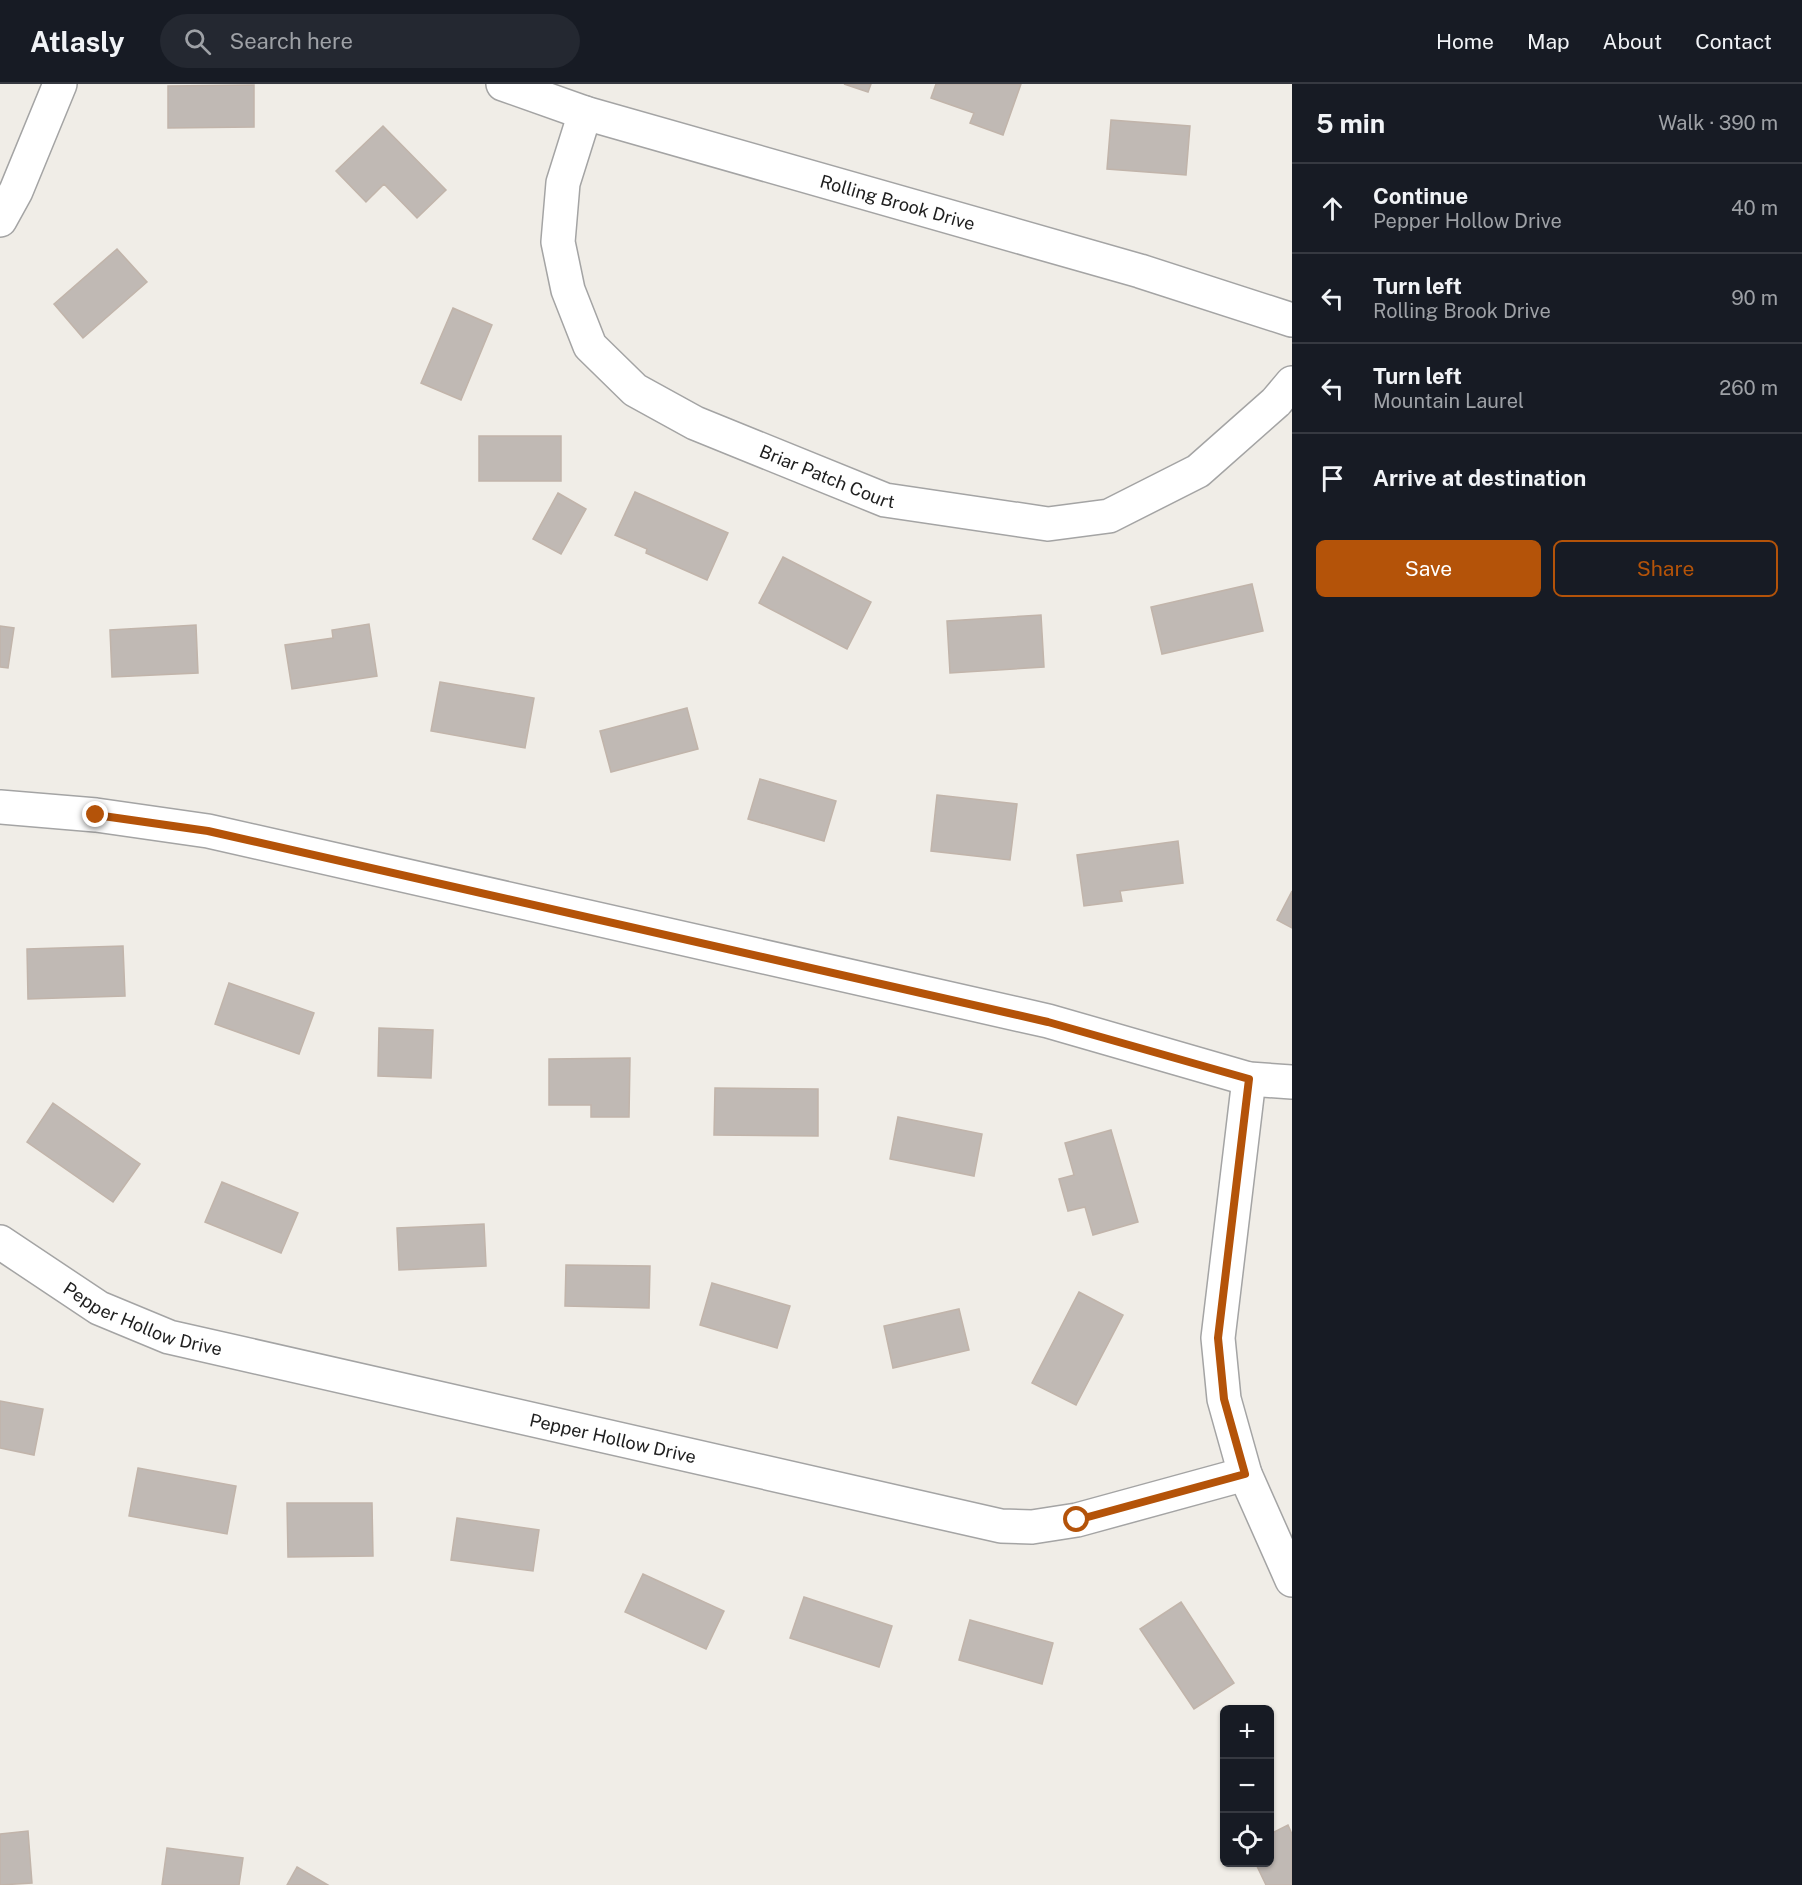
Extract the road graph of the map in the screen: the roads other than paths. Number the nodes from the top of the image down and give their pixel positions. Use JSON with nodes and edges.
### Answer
{"nodes":[{"id":1,"x":60,"y":84,"type":"edge"},
{"id":2,"x":503,"y":84,"type":"edge"},
{"id":3,"x":585,"y":113,"type":"junction"},
{"id":4,"x":0,"y":220,"type":"edge"},
{"id":5,"x":1292,"y":320,"type":"edge"},
{"id":6,"x":1292,"y":383,"type":"edge"},
{"id":7,"x":0,"y":807,"type":"edge"},
{"id":8,"x":1249,"y":1079,"type":"junction"},
{"id":9,"x":1292,"y":1082,"type":"edge"},
{"id":10,"x":0,"y":1242,"type":"edge"},
{"id":11,"x":1245,"y":1474,"type":"junction"},
{"id":12,"x":1292,"y":1580,"type":"edge"}],
"edges":[{"from":1,"to":4,"type":"street"},
{"from":2,"to":3,"type":"street","name":"Rolling Brook Drive"},
{"from":3,"to":5,"type":"street","name":"Rolling Brook Drive"},
{"from":3,"to":6,"type":"street","name":"Briar Patch Court"},
{"from":7,"to":8,"type":"street"},
{"from":8,"to":9,"type":"street"},
{"from":8,"to":11,"type":"street"},
{"from":10,"to":11,"type":"street","name":"Pepper Hollow Drive"},
{"from":11,"to":12,"type":"street"}]}
